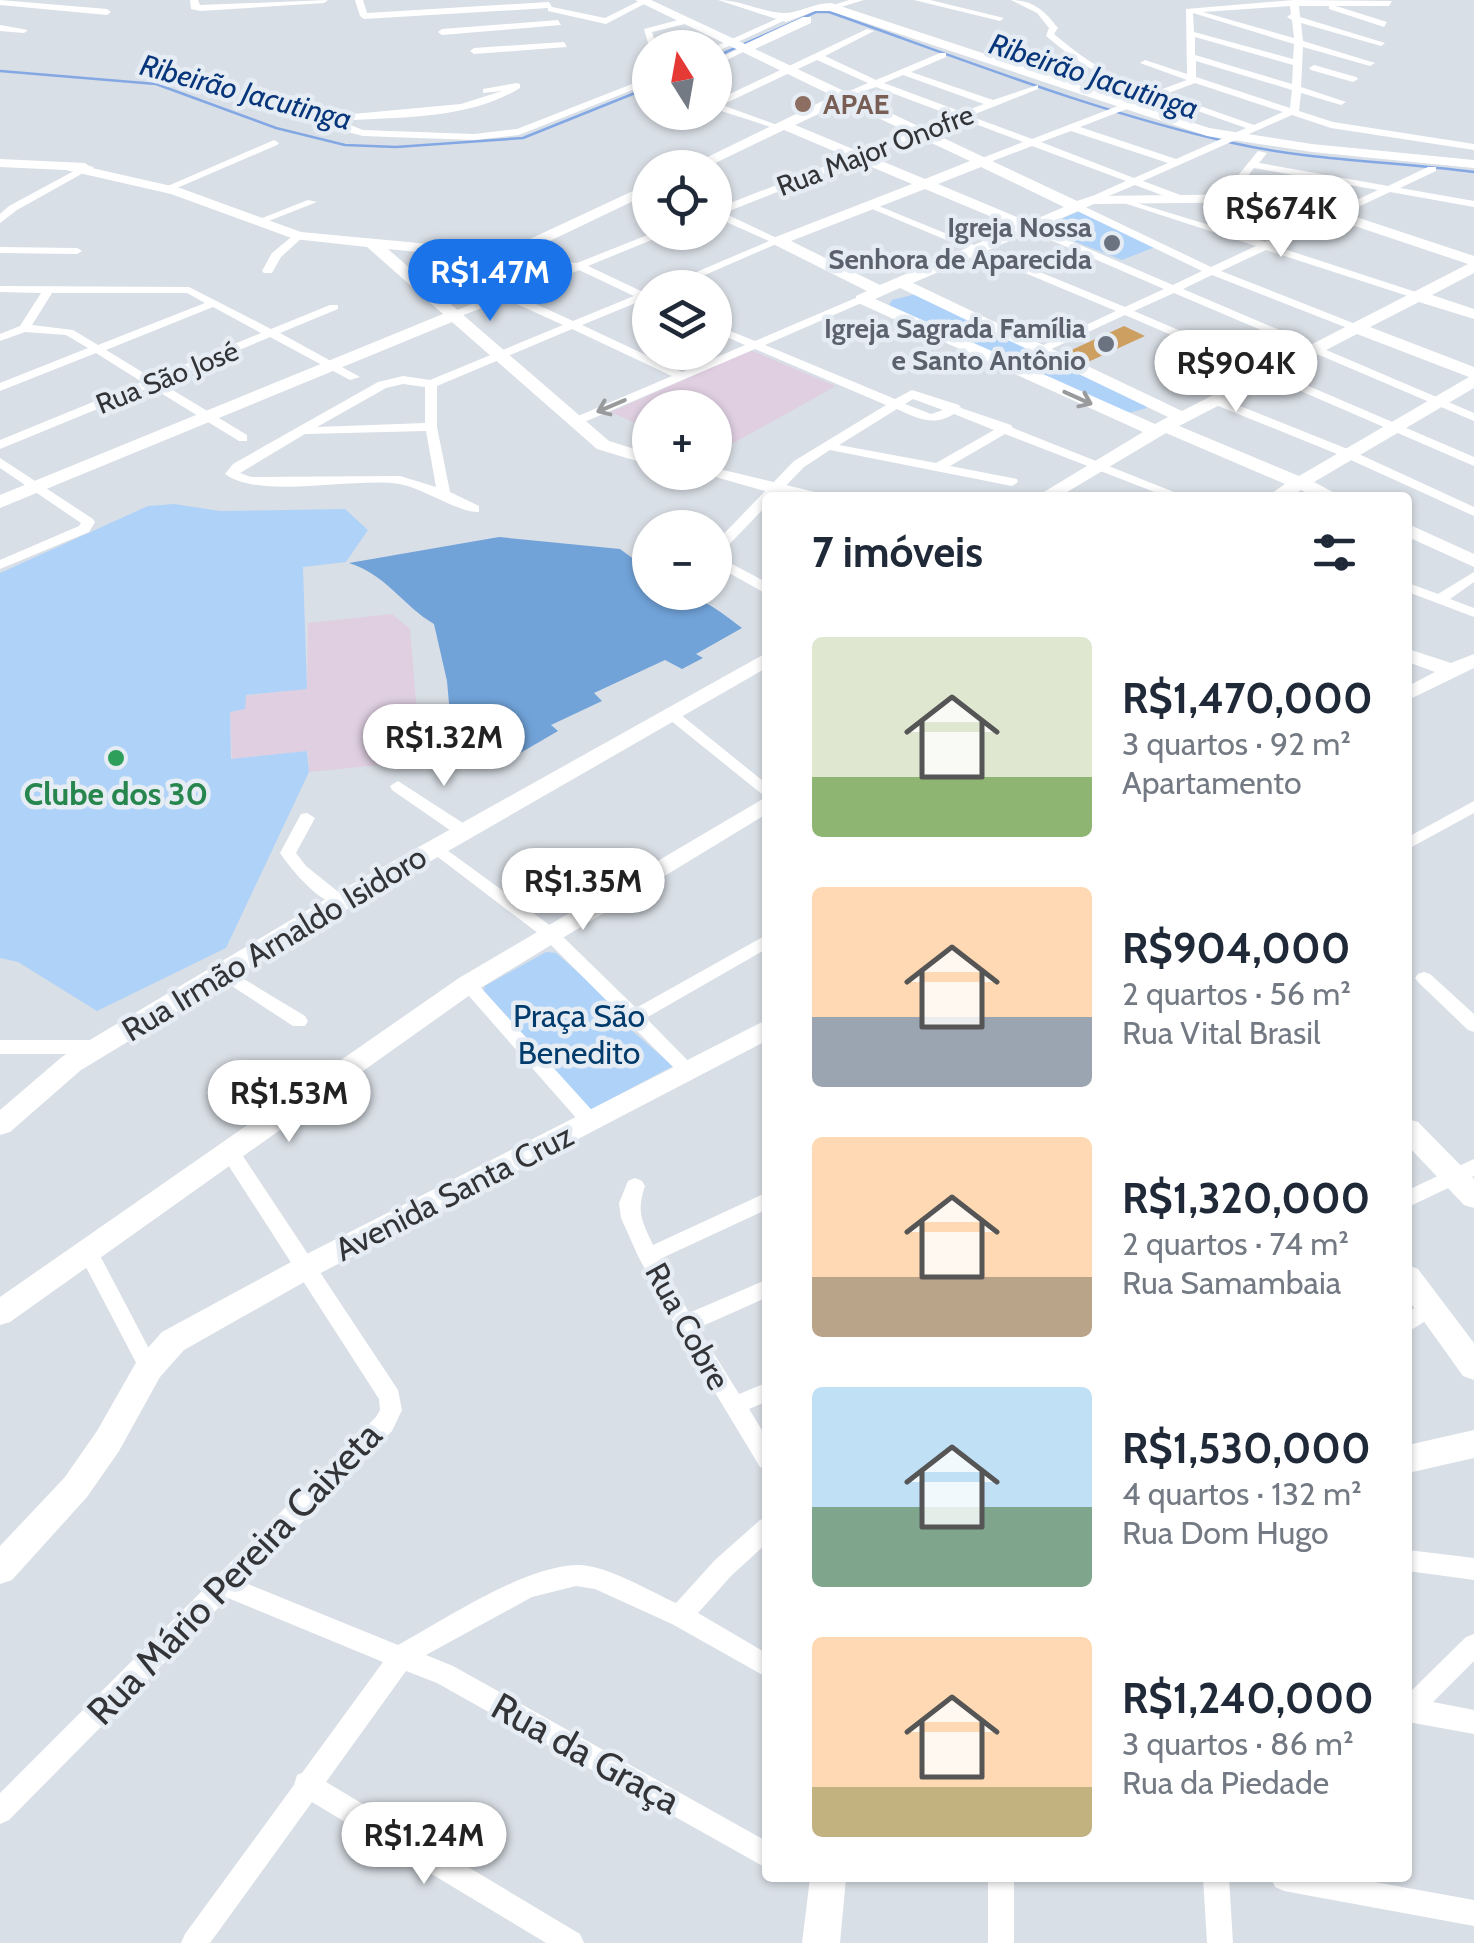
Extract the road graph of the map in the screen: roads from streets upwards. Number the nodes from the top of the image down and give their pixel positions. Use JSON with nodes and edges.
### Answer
{"nodes":[{"id":1,"x":64,"y":0,"type":"edge"},
{"id":2,"x":324,"y":0,"type":"edge"},
{"id":3,"x":359,"y":0,"type":"edge"},
{"id":4,"x":724,"y":0,"type":"edge"},
{"id":5,"x":860,"y":0,"type":"edge"},
{"id":6,"x":918,"y":0,"type":"edge"},
{"id":7,"x":1015,"y":0,"type":"edge"},
{"id":8,"x":302,"y":1,"type":"edge"},
{"id":9,"x":642,"y":1,"type":"edge"},
{"id":10,"x":1376,"y":1,"type":"edge"},
{"id":11,"x":0,"y":2,"type":"edge"},
{"id":12,"x":1294,"y":3,"type":"junction"},
{"id":13,"x":1317,"y":3,"type":"junction"},
{"id":14,"x":1389,"y":3,"type":"dead end"},
{"id":15,"x":194,"y":4,"type":"edge"},
{"id":16,"x":549,"y":5,"type":"edge"},
{"id":17,"x":1252,"y":5,"type":"junction"},
{"id":18,"x":47,"y":8,"type":"junction"},
{"id":19,"x":831,"y":8,"type":"junction"},
{"id":20,"x":0,"y":11,"type":"edge"},
{"id":21,"x":1188,"y":11,"type":"junction"},
{"id":22,"x":107,"y":12,"type":"dead end"},
{"id":23,"x":300,"y":17,"type":"dead end"},
{"id":24,"x":786,"y":18,"type":"junction"},
{"id":25,"x":1000,"y":18,"type":"dead end"},
{"id":26,"x":1297,"y":19,"type":"junction"},
{"id":27,"x":682,"y":22,"type":"junction"},
{"id":28,"x":558,"y":24,"type":"junction"},
{"id":29,"x":1384,"y":24,"type":"dead end"},
{"id":30,"x":0,"y":28,"type":"edge"},
{"id":31,"x":24,"y":30,"type":"dead end"},
{"id":32,"x":651,"y":30,"type":"edge"},
{"id":33,"x":698,"y":30,"type":"edge"},
{"id":34,"x":442,"y":32,"type":"dead end"},
{"id":35,"x":870,"y":32,"type":"junction"},
{"id":36,"x":1189,"y":32,"type":"junction"},
{"id":37,"x":1299,"y":42,"type":"junction"},
{"id":38,"x":1381,"y":44,"type":"dead end"},
{"id":39,"x":732,"y":46,"type":"edge"},
{"id":40,"x":732,"y":47,"type":"edge"},
{"id":41,"x":732,"y":47,"type":"edge"},
{"id":42,"x":474,"y":51,"type":"dead end"},
{"id":43,"x":942,"y":55,"type":"junction"},
{"id":44,"x":817,"y":56,"type":"junction"},
{"id":45,"x":1190,"y":56,"type":"junction"},
{"id":46,"x":1144,"y":63,"type":"dead end"},
{"id":47,"x":1297,"y":63,"type":"junction"},
{"id":48,"x":1370,"y":63,"type":"dead end"},
{"id":49,"x":785,"y":70,"type":"junction"},
{"id":50,"x":903,"y":72,"type":"junction"},
{"id":51,"x":1353,"y":79,"type":"dead end"},
{"id":52,"x":1192,"y":81,"type":"junction"},
{"id":53,"x":875,"y":82,"type":"junction"},
{"id":54,"x":1034,"y":87,"type":"junction"},
{"id":55,"x":632,"y":88,"type":"edge"},
{"id":56,"x":1298,"y":89,"type":"junction"},
{"id":57,"x":486,"y":91,"type":"dead end"},
{"id":58,"x":732,"y":96,"type":"edge"},
{"id":59,"x":1155,"y":96,"type":"junction"},
{"id":60,"x":843,"y":97,"type":"junction"},
{"id":61,"x":1340,"y":102,"type":"dead end"},
{"id":62,"x":994,"y":104,"type":"junction"},
{"id":63,"x":732,"y":110,"type":"edge"},
{"id":64,"x":1119,"y":110,"type":"junction"},
{"id":65,"x":1291,"y":112,"type":"junction"},
{"id":66,"x":962,"y":116,"type":"junction"},
{"id":67,"x":781,"y":126,"type":"junction"},
{"id":68,"x":1072,"y":128,"type":"junction"},
{"id":69,"x":1255,"y":128,"type":"junction"},
{"id":70,"x":918,"y":133,"type":"junction"},
{"id":71,"x":1226,"y":141,"type":"junction"},
{"id":72,"x":1034,"y":142,"type":"junction"},
{"id":73,"x":274,"y":143,"type":"dead end"},
{"id":74,"x":1474,"y":147,"type":"edge"},
{"id":75,"x":730,"y":150,"type":"edge"},
{"id":76,"x":859,"y":156,"type":"junction"},
{"id":77,"x":1257,"y":159,"type":"junction"},
{"id":78,"x":981,"y":162,"type":"junction"},
{"id":79,"x":1176,"y":162,"type":"junction"},
{"id":80,"x":0,"y":163,"type":"edge"},
{"id":81,"x":1474,"y":164,"type":"edge"},
{"id":82,"x":81,"y":168,"type":"junction"},
{"id":83,"x":1432,"y":170,"type":"junction"},
{"id":84,"x":1474,"y":176,"type":"edge"},
{"id":85,"x":1136,"y":180,"type":"junction"},
{"id":86,"x":926,"y":184,"type":"junction"},
{"id":87,"x":1388,"y":187,"type":"junction"},
{"id":88,"x":170,"y":189,"type":"junction"},
{"id":89,"x":632,"y":196,"type":"edge"},
{"id":90,"x":1178,"y":198,"type":"junction"},
{"id":91,"x":1270,"y":198,"type":"junction"},
{"id":92,"x":1092,"y":200,"type":"junction"},
{"id":93,"x":1128,"y":200,"type":"junction"},
{"id":94,"x":312,"y":202,"type":"dead end"},
{"id":95,"x":1474,"y":204,"type":"edge"},
{"id":96,"x":732,"y":206,"type":"edge"},
{"id":97,"x":870,"y":206,"type":"junction"},
{"id":98,"x":1075,"y":206,"type":"junction"},
{"id":99,"x":1333,"y":214,"type":"junction"},
{"id":100,"x":2,"y":216,"type":"edge"},
{"id":101,"x":732,"y":221,"type":"edge"},
{"id":102,"x":257,"y":222,"type":"junction"},
{"id":103,"x":1029,"y":227,"type":"junction"},
{"id":104,"x":299,"y":236,"type":"junction"},
{"id":105,"x":369,"y":241,"type":"junction"},
{"id":106,"x":778,"y":241,"type":"junction"},
{"id":107,"x":1265,"y":245,"type":"junction"},
{"id":108,"x":632,"y":246,"type":"edge"},
{"id":109,"x":1161,"y":247,"type":"junction"},
{"id":110,"x":976,"y":249,"type":"junction"},
{"id":111,"x":0,"y":250,"type":"edge"},
{"id":112,"x":77,"y":251,"type":"dead end"},
{"id":113,"x":1146,"y":253,"type":"dead end"},
{"id":114,"x":1471,"y":254,"type":"edge"},
{"id":115,"x":508,"y":256,"type":"junction"},
{"id":116,"x":1132,"y":258,"type":"dead end"},
{"id":117,"x":1118,"y":264,"type":"junction"},
{"id":118,"x":581,"y":268,"type":"junction"},
{"id":119,"x":708,"y":270,"type":"edge"},
{"id":120,"x":268,"y":271,"type":"dead end"},
{"id":121,"x":1211,"y":271,"type":"junction"},
{"id":122,"x":467,"y":276,"type":"junction"},
{"id":123,"x":899,"y":282,"type":"junction"},
{"id":124,"x":1173,"y":288,"type":"junction"},
{"id":125,"x":0,"y":289,"type":"edge"},
{"id":126,"x":49,"y":289,"type":"junction"},
{"id":127,"x":632,"y":289,"type":"edge"},
{"id":128,"x":429,"y":294,"type":"junction"},
{"id":129,"x":511,"y":294,"type":"junction"},
{"id":130,"x":870,"y":295,"type":"junction"},
{"id":131,"x":1418,"y":296,"type":"junction"},
{"id":132,"x":214,"y":303,"type":"junction"},
{"id":133,"x":632,"y":303,"type":"edge"},
{"id":134,"x":334,"y":308,"type":"dead end"},
{"id":135,"x":1125,"y":311,"type":"junction"},
{"id":136,"x":454,"y":314,"type":"junction"},
{"id":137,"x":1474,"y":314,"type":"edge"},
{"id":138,"x":575,"y":326,"type":"junction"},
{"id":139,"x":1354,"y":327,"type":"junction"},
{"id":140,"x":24,"y":328,"type":"junction"},
{"id":141,"x":272,"y":334,"type":"junction"},
{"id":142,"x":732,"y":335,"type":"edge"},
{"id":143,"x":0,"y":338,"type":"edge"},
{"id":144,"x":754,"y":345,"type":"junction"},
{"id":145,"x":98,"y":349,"type":"junction"},
{"id":146,"x":1042,"y":349,"type":"junction"},
{"id":147,"x":1314,"y":349,"type":"junction"},
{"id":148,"x":500,"y":355,"type":"junction"},
{"id":149,"x":330,"y":365,"type":"junction"},
{"id":150,"x":1268,"y":372,"type":"junction"},
{"id":151,"x":1474,"y":373,"type":"edge"},
{"id":152,"x":681,"y":376,"type":"junction"},
{"id":153,"x":354,"y":377,"type":"dead end"},
{"id":154,"x":1474,"y":382,"type":"edge"},
{"id":155,"x":153,"y":384,"type":"junction"},
{"id":156,"x":431,"y":384,"type":"junction"},
{"id":157,"x":0,"y":387,"type":"edge"},
{"id":158,"x":1215,"y":400,"type":"junction"},
{"id":159,"x":1438,"y":402,"type":"junction"},
{"id":160,"x":894,"y":404,"type":"junction"},
{"id":161,"x":208,"y":416,"type":"junction"},
{"id":162,"x":1474,"y":417,"type":"edge"},
{"id":163,"x":575,"y":422,"type":"junction"},
{"id":164,"x":1162,"y":422,"type":"junction"},
{"id":165,"x":431,"y":427,"type":"junction"},
{"id":166,"x":1007,"y":428,"type":"junction"},
{"id":167,"x":1390,"y":428,"type":"junction"},
{"id":168,"x":302,"y":431,"type":"junction"},
{"id":169,"x":243,"y":438,"type":"dead end"},
{"id":170,"x":0,"y":445,"type":"edge"},
{"id":171,"x":827,"y":446,"type":"junction"},
{"id":172,"x":1346,"y":453,"type":"junction"},
{"id":173,"x":632,"y":455,"type":"edge"},
{"id":174,"x":0,"y":462,"type":"edge"},
{"id":175,"x":1474,"y":462,"type":"edge"},
{"id":176,"x":1100,"y":463,"type":"junction"},
{"id":177,"x":935,"y":470,"type":"junction"},
{"id":178,"x":732,"y":478,"type":"edge"},
{"id":179,"x":1012,"y":482,"type":"dead end"},
{"id":180,"x":1300,"y":482,"type":"junction"},
{"id":181,"x":36,"y":486,"type":"junction"},
{"id":182,"x":774,"y":488,"type":"junction"},
{"id":183,"x":772,"y":492,"type":"edge"},
{"id":184,"x":791,"y":492,"type":"edge"},
{"id":185,"x":1053,"y":492,"type":"edge"},
{"id":186,"x":1169,"y":492,"type":"edge"},
{"id":187,"x":1284,"y":492,"type":"edge"},
{"id":188,"x":1321,"y":492,"type":"edge"},
{"id":189,"x":444,"y":494,"type":"junction"},
{"id":190,"x":0,"y":502,"type":"edge"},
{"id":191,"x":474,"y":509,"type":"dead end"},
{"id":192,"x":1474,"y":512,"type":"edge"},
{"id":193,"x":760,"y":513,"type":"edge"},
{"id":194,"x":1412,"y":533,"type":"edge"},
{"id":195,"x":732,"y":537,"type":"edge"},
{"id":196,"x":1474,"y":561,"type":"edge"},
{"id":197,"x":0,"y":565,"type":"edge"},
{"id":198,"x":732,"y":569,"type":"edge"},
{"id":199,"x":1474,"y":576,"type":"edge"},
{"id":200,"x":762,"y":586,"type":"edge"},
{"id":201,"x":1412,"y":588,"type":"edge"},
{"id":202,"x":1440,"y":600,"type":"junction"},
{"id":203,"x":1474,"y":613,"type":"edge"},
{"id":204,"x":1412,"y":656,"type":"edge"},
{"id":205,"x":1474,"y":660,"type":"edge"},
{"id":206,"x":762,"y":661,"type":"edge"},
{"id":207,"x":1454,"y":670,"type":"junction"},
{"id":208,"x":1412,"y":692,"type":"edge"},
{"id":209,"x":670,"y":712,"type":"junction"},
{"id":210,"x":398,"y":786,"type":"dead end"},
{"id":211,"x":762,"y":789,"type":"edge"},
{"id":212,"x":1474,"y":806,"type":"edge"},
{"id":213,"x":762,"y":807,"type":"edge"},
{"id":214,"x":306,"y":818,"type":"dead end"},
{"id":215,"x":464,"y":830,"type":"junction"},
{"id":216,"x":1412,"y":842,"type":"edge"},
{"id":217,"x":436,"y":847,"type":"junction"},
{"id":218,"x":340,"y":902,"type":"junction"},
{"id":219,"x":549,"y":934,"type":"junction"},
{"id":220,"x":762,"y":943,"type":"edge"},
{"id":221,"x":224,"y":973,"type":"junction"},
{"id":222,"x":1424,"y":978,"type":"dead end"},
{"id":223,"x":468,"y":984,"type":"junction"},
{"id":224,"x":636,"y":1016,"type":"junction"},
{"id":225,"x":298,"y":1020,"type":"dead end"},
{"id":226,"x":1474,"y":1025,"type":"edge"},
{"id":227,"x":762,"y":1031,"type":"edge"},
{"id":228,"x":0,"y":1047,"type":"edge"},
{"id":229,"x":100,"y":1047,"type":"junction"},
{"id":230,"x":687,"y":1069,"type":"junction"},
{"id":231,"x":591,"y":1122,"type":"junction"},
{"id":232,"x":0,"y":1124,"type":"edge"},
{"id":233,"x":1412,"y":1132,"type":"edge"},
{"id":234,"x":230,"y":1152,"type":"junction"},
{"id":235,"x":1464,"y":1172,"type":"edge"},
{"id":236,"x":635,"y":1186,"type":"dead end"},
{"id":237,"x":1412,"y":1197,"type":"edge"},
{"id":238,"x":1474,"y":1197,"type":"edge"},
{"id":239,"x":762,"y":1203,"type":"edge"},
{"id":240,"x":88,"y":1252,"type":"junction"},
{"id":241,"x":648,"y":1256,"type":"junction"},
{"id":242,"x":303,"y":1269,"type":"junction"},
{"id":243,"x":762,"y":1290,"type":"edge"},
{"id":244,"x":1412,"y":1291,"type":"edge"},
{"id":245,"x":0,"y":1313,"type":"edge"},
{"id":246,"x":1419,"y":1315,"type":"edge"},
{"id":247,"x":685,"y":1325,"type":"junction"},
{"id":248,"x":148,"y":1368,"type":"junction"},
{"id":249,"x":1474,"y":1368,"type":"edge"},
{"id":250,"x":762,"y":1394,"type":"edge"},
{"id":251,"x":734,"y":1406,"type":"junction"},
{"id":252,"x":1474,"y":1444,"type":"edge"},
{"id":253,"x":762,"y":1450,"type":"edge"},
{"id":254,"x":1412,"y":1458,"type":"edge"},
{"id":255,"x":762,"y":1533,"type":"edge"},
{"id":256,"x":1412,"y":1561,"type":"edge"},
{"id":257,"x":0,"y":1569,"type":"edge"},
{"id":258,"x":1474,"y":1569,"type":"edge"},
{"id":259,"x":227,"y":1586,"type":"junction"},
{"id":260,"x":680,"y":1616,"type":"junction"},
{"id":261,"x":1474,"y":1645,"type":"edge"},
{"id":262,"x":403,"y":1655,"type":"junction"},
{"id":263,"x":762,"y":1664,"type":"edge"},
{"id":264,"x":1412,"y":1706,"type":"edge"},
{"id":265,"x":1412,"y":1711,"type":"edge"},
{"id":266,"x":1474,"y":1722,"type":"edge"},
{"id":267,"x":306,"y":1784,"type":"junction"},
{"id":268,"x":0,"y":1811,"type":"edge"},
{"id":269,"x":762,"y":1853,"type":"edge"},
{"id":270,"x":820,"y":1882,"type":"edge"},
{"id":271,"x":1002,"y":1882,"type":"edge"},
{"id":272,"x":1216,"y":1882,"type":"edge"},
{"id":273,"x":1306,"y":1882,"type":"edge"},
{"id":274,"x":1474,"y":1913,"type":"edge"},
{"id":275,"x":194,"y":1943,"type":"edge"},
{"id":276,"x":572,"y":1943,"type":"edge"},
{"id":277,"x":820,"y":1943,"type":"edge"},
{"id":278,"x":1001,"y":1943,"type":"edge"},
{"id":279,"x":1220,"y":1943,"type":"edge"}],
"edges":[{"from":1,"to":18,"type":"street"},
{"from":2,"to":8,"type":"street"},
{"from":3,"to":16,"type":"street"},
{"from":4,"to":24,"type":"street"},
{"from":5,"to":19,"type":"street"},
{"from":6,"to":25,"type":"street"},
{"from":7,"to":59,"type":"street"},
{"from":8,"to":15,"type":"street"},
{"from":8,"to":23,"type":"street"},
{"from":9,"to":16,"type":"street"},
{"from":9,"to":27,"type":"street"},
{"from":10,"to":13,"type":"street"},
{"from":10,"to":14,"type":"street"},
{"from":11,"to":18,"type":"street"},
{"from":12,"to":13,"type":"street"},
{"from":12,"to":17,"type":"street"},
{"from":12,"to":26,"type":"street"},
{"from":13,"to":29,"type":"street"},
{"from":16,"to":28,"type":"street"},
{"from":17,"to":21,"type":"street"},
{"from":17,"to":26,"type":"street"},
{"from":18,"to":20,"type":"street"},
{"from":18,"to":22,"type":"street"},
{"from":19,"to":24,"type":"street"},
{"from":19,"to":64,"type":"street"},
{"from":21,"to":36,"type":"street"},
{"from":21,"to":37,"type":"street"},
{"from":24,"to":39,"type":"street"},
{"from":26,"to":37,"type":"street"},
{"from":26,"to":38,"type":"street"},
{"from":27,"to":32,"type":"street"},
{"from":27,"to":33,"type":"street"},
{"from":28,"to":34,"type":"street"},
{"from":28,"to":42,"type":"street"},
{"from":30,"to":31,"type":"street"},
{"from":35,"to":40,"type":"street"},
{"from":35,"to":43,"type":"street"},
{"from":35,"to":44,"type":"street"},
{"from":36,"to":45,"type":"street"},
{"from":36,"to":47,"type":"street"},
{"from":37,"to":47,"type":"street"},
{"from":37,"to":48,"type":"street"},
{"from":41,"to":49,"type":"street"},
{"from":43,"to":50,"type":"street"},
{"from":43,"to":54,"type":"street"},
{"from":44,"to":49,"type":"street"},
{"from":44,"to":53,"type":"street"},
{"from":45,"to":52,"type":"street"},
{"from":45,"to":56,"type":"street"},
{"from":46,"to":52,"type":"street"},
{"from":47,"to":51,"type":"street"},
{"from":47,"to":56,"type":"street"},
{"from":49,"to":58,"type":"street"},
{"from":49,"to":60,"type":"street"},
{"from":50,"to":53,"type":"street"},
{"from":50,"to":62,"type":"street"},
{"from":52,"to":59,"type":"street"},
{"from":52,"to":65,"type":"street"},
{"from":53,"to":60,"type":"street"},
{"from":53,"to":66,"type":"street"},
{"from":54,"to":62,"type":"street","name":"Rua Major Onofre"},
{"from":54,"to":64,"type":"street"},
{"from":55,"to":57,"type":"street"},
{"from":56,"to":61,"type":"street"},
{"from":56,"to":65,"type":"street"},
{"from":59,"to":64,"type":"street"},
{"from":59,"to":69,"type":"street"},
{"from":60,"to":67,"type":"street"},
{"from":60,"to":70,"type":"street"},
{"from":62,"to":66,"type":"street","name":"Rua Major Onofre"},
{"from":63,"to":67,"type":"street"},
{"from":64,"to":68,"type":"street"},
{"from":64,"to":71,"type":"street"},
{"from":65,"to":69,"type":"street"},
{"from":65,"to":74,"type":"street"},
{"from":66,"to":70,"type":"street","name":"Rua Major Onofre"},
{"from":66,"to":72,"type":"street"},
{"from":67,"to":75,"type":"street"},
{"from":67,"to":76,"type":"street"},
{"from":68,"to":72,"type":"street"},
{"from":68,"to":79,"type":"street"},
{"from":69,"to":71,"type":"street"},
{"from":70,"to":76,"type":"street","name":"Rua Major Onofre"},
{"from":70,"to":78,"type":"street"},
{"from":71,"to":77,"type":"street"},
{"from":71,"to":79,"type":"street"},
{"from":71,"to":81,"type":"street"},
{"from":72,"to":78,"type":"street"},
{"from":72,"to":85,"type":"street"},
{"from":73,"to":88,"type":"street"},
{"from":76,"to":86,"type":"street"},
{"from":76,"to":96,"type":"street","name":"Rua Major Onofre"},
{"from":77,"to":83,"type":"street"},
{"from":77,"to":87,"type":"street"},
{"from":77,"to":91,"type":"street"},
{"from":78,"to":86,"type":"street"},
{"from":78,"to":98,"type":"street"},
{"from":79,"to":85,"type":"street"},
{"from":80,"to":82,"type":"street"},
{"from":82,"to":88,"type":"street"},
{"from":82,"to":100,"type":"street"},
{"from":83,"to":84,"type":"street"},
{"from":83,"to":87,"type":"street"},
{"from":85,"to":90,"type":"street"},
{"from":85,"to":92,"type":"street"},
{"from":86,"to":97,"type":"street"},
{"from":86,"to":103,"type":"street"},
{"from":87,"to":95,"type":"street"},
{"from":87,"to":99,"type":"street"},
{"from":88,"to":102,"type":"street"},
{"from":89,"to":115,"type":"street"},
{"from":90,"to":91,"type":"street"},
{"from":90,"to":93,"type":"street"},
{"from":91,"to":99,"type":"street"},
{"from":92,"to":93,"type":"street"},
{"from":92,"to":98,"type":"street"},
{"from":93,"to":107,"type":"street"},
{"from":94,"to":102,"type":"street"},
{"from":97,"to":106,"type":"street"},
{"from":97,"to":110,"type":"street"},
{"from":98,"to":103,"type":"street"},
{"from":98,"to":109,"type":"street"},
{"from":99,"to":107,"type":"street"},
{"from":99,"to":114,"type":"street"},
{"from":101,"to":106,"type":"street"},
{"from":102,"to":104,"type":"street"},
{"from":103,"to":110,"type":"street"},
{"from":103,"to":117,"type":"street"},
{"from":104,"to":105,"type":"street"},
{"from":104,"to":120,"type":"street"},
{"from":105,"to":115,"type":"street"},
{"from":105,"to":128,"type":"street"},
{"from":106,"to":119,"type":"street"},
{"from":106,"to":130,"type":"street"},
{"from":107,"to":121,"type":"street"},
{"from":107,"to":131,"type":"street"},
{"from":108,"to":118,"type":"street"},
{"from":109,"to":113,"type":"street"},
{"from":109,"to":121,"type":"street"},
{"from":110,"to":123,"type":"street"},
{"from":110,"to":135,"type":"street"},
{"from":111,"to":112,"type":"street"},
{"from":114,"to":131,"type":"street"},
{"from":115,"to":118,"type":"street"},
{"from":115,"to":122,"type":"street"},
{"from":116,"to":117,"type":"street"},
{"from":117,"to":124,"type":"street"},
{"from":118,"to":127,"type":"street"},
{"from":118,"to":129,"type":"street"},
{"from":121,"to":124,"type":"street"},
{"from":121,"to":139,"type":"street"},
{"from":122,"to":128,"type":"street"},
{"from":122,"to":129,"type":"street"},
{"from":123,"to":130,"type":"street"},
{"from":123,"to":146,"type":"street"},
{"from":124,"to":135,"type":"street"},
{"from":124,"to":147,"type":"street"},
{"from":125,"to":126,"type":"street"},
{"from":126,"to":132,"type":"street"},
{"from":126,"to":140,"type":"street"},
{"from":128,"to":136,"type":"street"},
{"from":129,"to":136,"type":"street"},
{"from":129,"to":138,"type":"street"},
{"from":130,"to":144,"type":"street"},
{"from":130,"to":164,"type":"street","one_way":true},
{"from":131,"to":137,"type":"street"},
{"from":131,"to":139,"type":"street"},
{"from":132,"to":141,"type":"street"},
{"from":132,"to":145,"type":"street"},
{"from":133,"to":138,"type":"street"},
{"from":134,"to":141,"type":"street","name":"Rua São José"},
{"from":135,"to":146,"type":"street"},
{"from":135,"to":150,"type":"street"},
{"from":136,"to":148,"type":"street"},
{"from":136,"to":149,"type":"street"},
{"from":138,"to":148,"type":"street"},
{"from":138,"to":152,"type":"street"},
{"from":139,"to":147,"type":"street"},
{"from":139,"to":151,"type":"street"},
{"from":140,"to":143,"type":"street"},
{"from":140,"to":145,"type":"street"},
{"from":141,"to":149,"type":"street"},
{"from":141,"to":155,"type":"street","name":"Rua São José"},
{"from":142,"to":144,"type":"street"},
{"from":144,"to":152,"type":"street"},
{"from":144,"to":160,"type":"street"},
{"from":145,"to":155,"type":"street"},
{"from":145,"to":157,"type":"street"},
{"from":146,"to":164,"type":"street"},
{"from":147,"to":150,"type":"street"},
{"from":147,"to":159,"type":"street"},
{"from":148,"to":156,"type":"street"},
{"from":148,"to":163,"type":"street"},
{"from":149,"to":153,"type":"street"},
{"from":149,"to":161,"type":"street"},
{"from":150,"to":158,"type":"street"},
{"from":150,"to":167,"type":"street"},
{"from":152,"to":163,"type":"street","one_way":true},
{"from":154,"to":159,"type":"street"},
{"from":155,"to":161,"type":"street"},
{"from":155,"to":170,"type":"street","name":"Rua São José"},
{"from":156,"to":165,"type":"street"},
{"from":156,"to":168,"type":"street"},
{"from":158,"to":164,"type":"street"},
{"from":158,"to":172,"type":"street"},
{"from":159,"to":162,"type":"street"},
{"from":159,"to":167,"type":"street"},
{"from":160,"to":166,"type":"street"},
{"from":160,"to":171,"type":"street"},
{"from":161,"to":169,"type":"street"},
{"from":161,"to":181,"type":"street"},
{"from":163,"to":173,"type":"street"},
{"from":164,"to":176,"type":"street"},
{"from":164,"to":180,"type":"street"},
{"from":165,"to":168,"type":"street"},
{"from":165,"to":189,"type":"street"},
{"from":166,"to":176,"type":"street"},
{"from":166,"to":177,"type":"street"},
{"from":167,"to":172,"type":"street"},
{"from":167,"to":175,"type":"street"},
{"from":168,"to":189,"type":"street"},
{"from":171,"to":177,"type":"street"},
{"from":171,"to":182,"type":"street"},
{"from":172,"to":180,"type":"street"},
{"from":172,"to":192,"type":"street"},
{"from":174,"to":181,"type":"street"},
{"from":176,"to":185,"type":"street"},
{"from":176,"to":186,"type":"street"},
{"from":177,"to":179,"type":"street"},
{"from":178,"to":182,"type":"street"},
{"from":180,"to":187,"type":"street"},
{"from":180,"to":188,"type":"street"},
{"from":181,"to":190,"type":"street"},
{"from":181,"to":197,"type":"street"},
{"from":182,"to":183,"type":"street"},
{"from":182,"to":184,"type":"street"},
{"from":189,"to":191,"type":"street"},
{"from":193,"to":195,"type":"street"},
{"from":194,"to":196,"type":"street"},
{"from":198,"to":200,"type":"street"},
{"from":199,"to":202,"type":"street"},
{"from":201,"to":202,"type":"street"},
{"from":202,"to":203,"type":"street"},
{"from":204,"to":207,"type":"street"},
{"from":205,"to":207,"type":"street"},
{"from":206,"to":209,"type":"street","name":"Rua Irmão Arnaldo Isidoro"},
{"from":207,"to":208,"type":"street"},
{"from":209,"to":211,"type":"street"},
{"from":209,"to":215,"type":"street","name":"Rua Irmão Arnaldo Isidoro"},
{"from":210,"to":215,"type":"street"},
{"from":212,"to":216,"type":"street"},
{"from":213,"to":219,"type":"street"},
{"from":214,"to":218,"type":"street"},
{"from":215,"to":217,"type":"street","name":"Rua Irmão Arnaldo Isidoro"},
{"from":217,"to":218,"type":"street","name":"Rua Irmão Arnaldo Isidoro"},
{"from":217,"to":219,"type":"street"},
{"from":218,"to":221,"type":"street","name":"Rua Irmão Arnaldo Isidoro"},
{"from":219,"to":223,"type":"street"},
{"from":219,"to":224,"type":"street"},
{"from":220,"to":224,"type":"street"},
{"from":221,"to":225,"type":"street"},
{"from":221,"to":229,"type":"street","name":"Rua Irmão Arnaldo Isidoro"},
{"from":222,"to":226,"type":"street"},
{"from":223,"to":231,"type":"street"},
{"from":223,"to":234,"type":"street"},
{"from":224,"to":230,"type":"street"},
{"from":227,"to":230,"type":"street","name":"Avenida Santa Cruz"},
{"from":228,"to":229,"type":"street"},
{"from":229,"to":232,"type":"street","name":"Rua Irmão Arnaldo Isidoro"},
{"from":230,"to":231,"type":"street","name":"Avenida Santa Cruz"},
{"from":231,"to":242,"type":"street","name":"Avenida Santa Cruz"},
{"from":233,"to":235,"type":"street"},
{"from":234,"to":240,"type":"street"},
{"from":234,"to":242,"type":"street"},
{"from":235,"to":237,"type":"street"},
{"from":235,"to":238,"type":"street"},
{"from":236,"to":241,"type":"street","name":"Rua Cobre"},
{"from":239,"to":241,"type":"street"},
{"from":240,"to":245,"type":"street"},
{"from":240,"to":248,"type":"street"},
{"from":241,"to":247,"type":"street","name":"Rua Cobre"},
{"from":242,"to":248,"type":"street","name":"Avenida Santa Cruz"},
{"from":242,"to":259,"type":"street","name":"Rua Mário Pereira Caixeta"},
{"from":243,"to":247,"type":"street"},
{"from":244,"to":246,"type":"street"},
{"from":246,"to":249,"type":"street"},
{"from":247,"to":251,"type":"street","name":"Rua Cobre"},
{"from":248,"to":257,"type":"street","name":"Avenida Santa Cruz"},
{"from":250,"to":251,"type":"street"},
{"from":251,"to":253,"type":"street","name":"Rua Cobre"},
{"from":252,"to":254,"type":"street"},
{"from":255,"to":260,"type":"street"},
{"from":256,"to":258,"type":"street"},
{"from":259,"to":262,"type":"street","name":"Rua da Graça"},
{"from":259,"to":268,"type":"street","name":"Rua Mário Pereira Caixeta"},
{"from":260,"to":262,"type":"street"},
{"from":260,"to":263,"type":"street"},
{"from":261,"to":264,"type":"street"},
{"from":262,"to":267,"type":"street"},
{"from":262,"to":269,"type":"street","name":"Rua da Graça"},
{"from":265,"to":266,"type":"street"},
{"from":267,"to":275,"type":"street"},
{"from":267,"to":276,"type":"street"},
{"from":270,"to":277,"type":"street"},
{"from":271,"to":278,"type":"street"},
{"from":272,"to":279,"type":"street"},
{"from":273,"to":274,"type":"street"}]}
